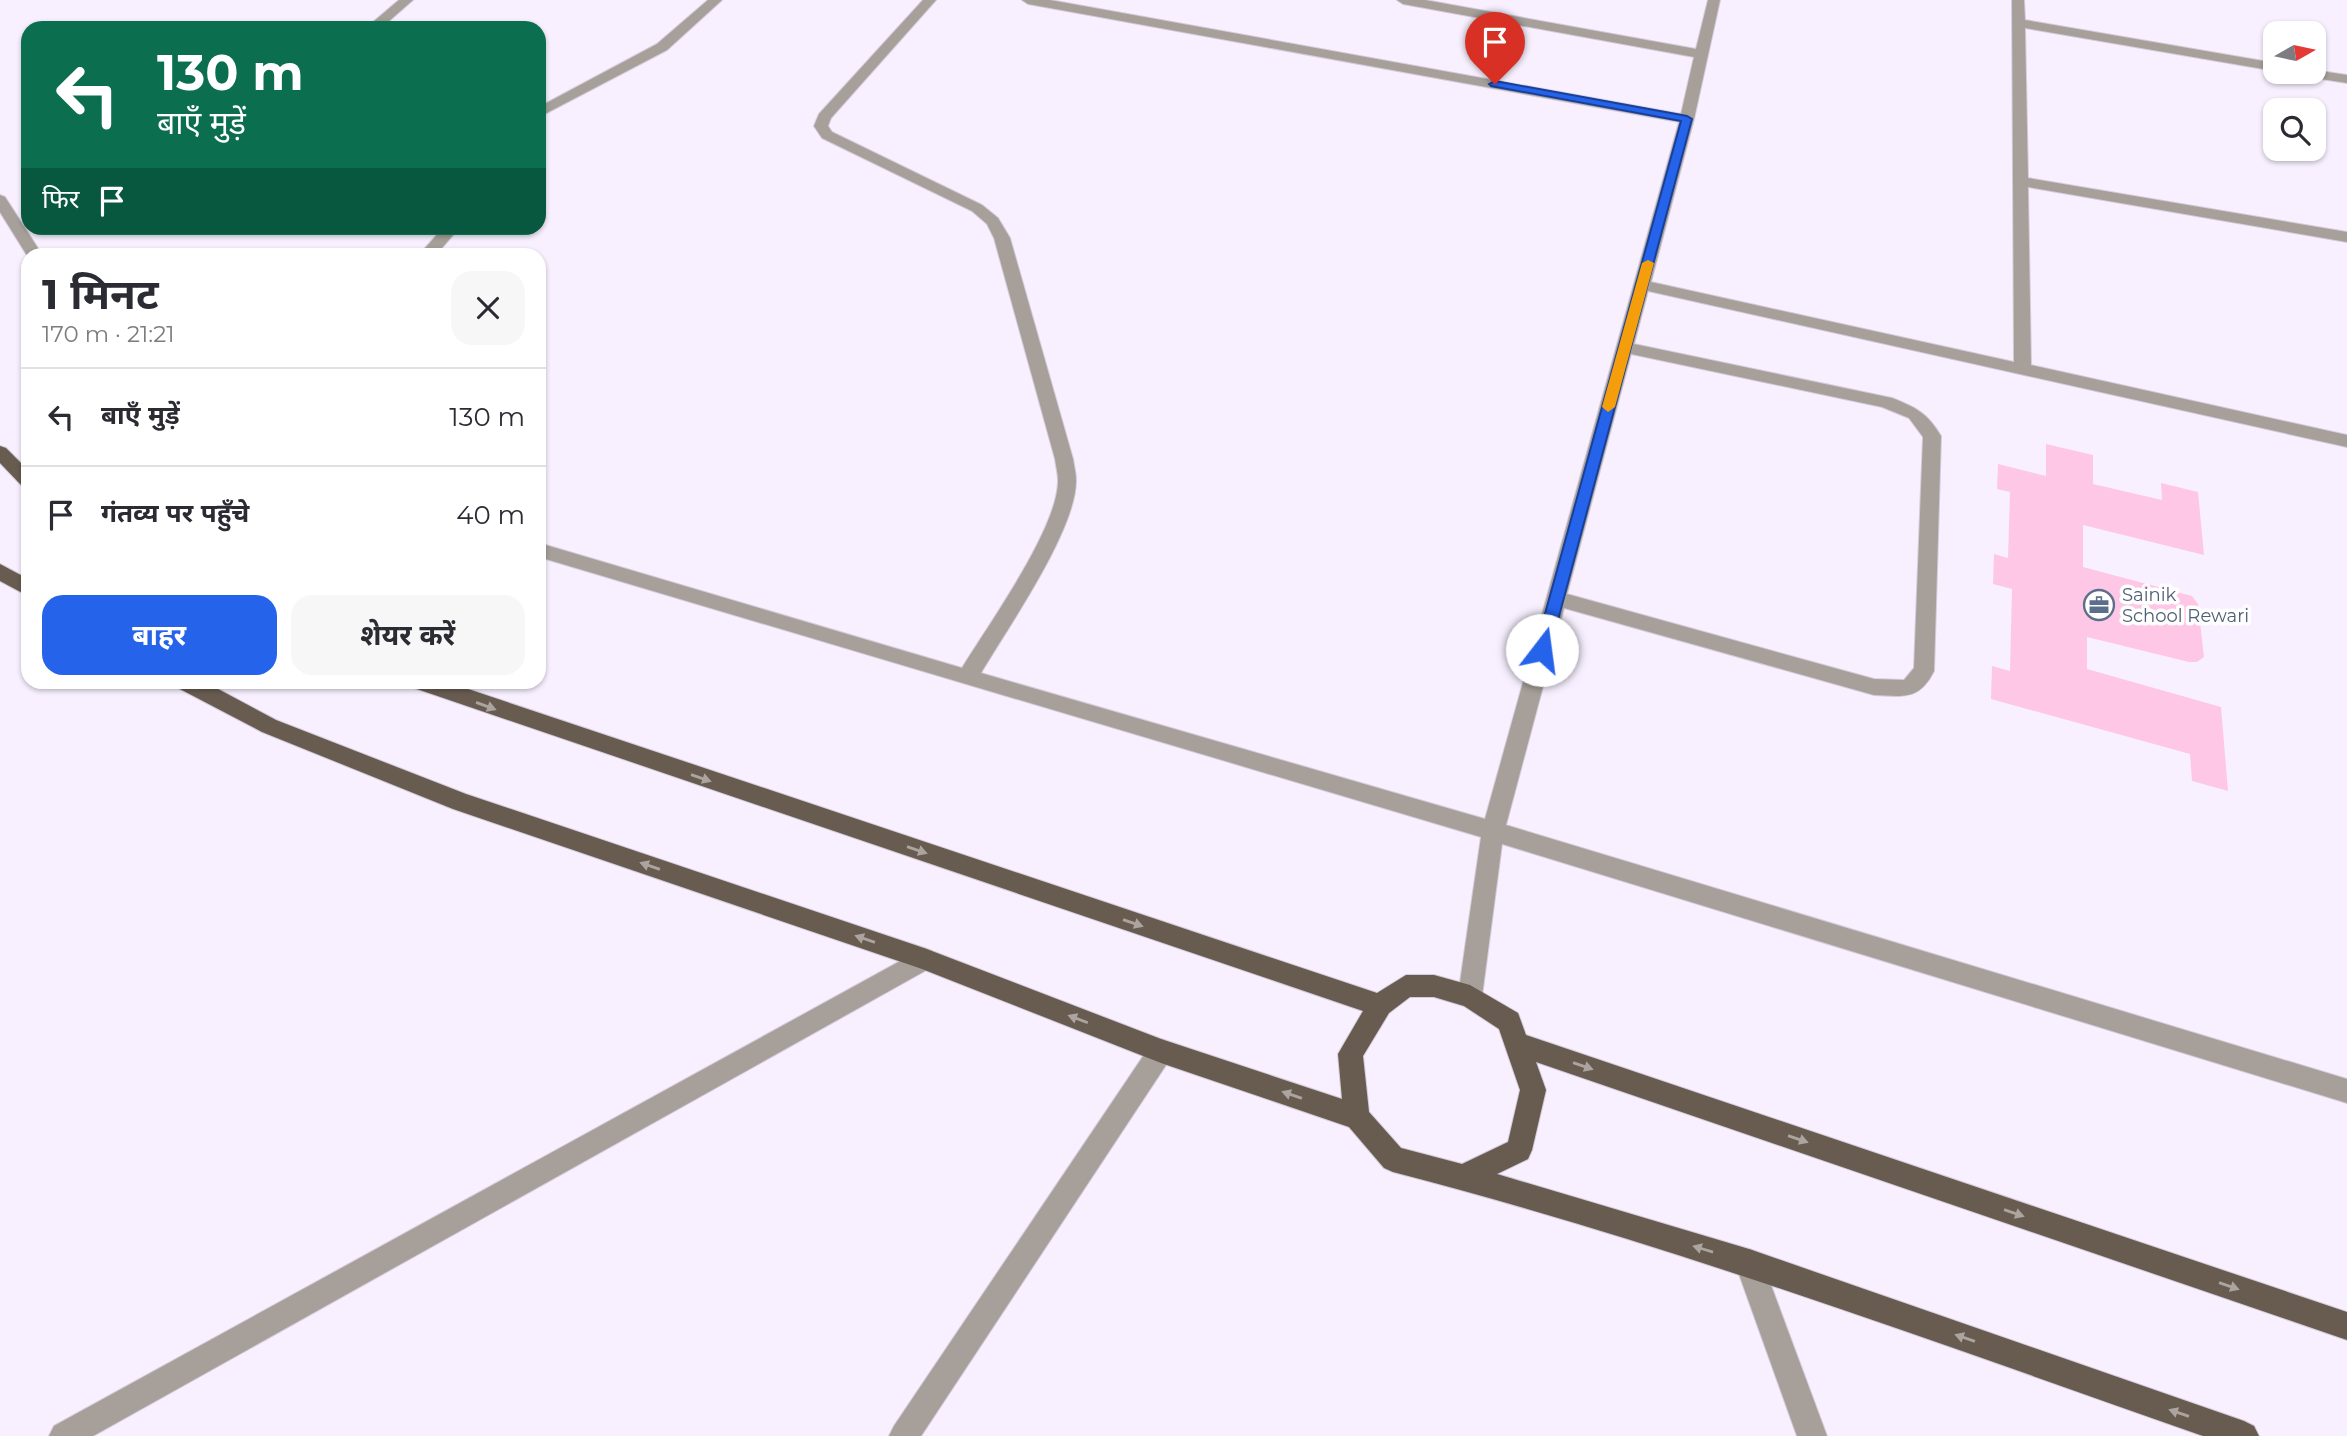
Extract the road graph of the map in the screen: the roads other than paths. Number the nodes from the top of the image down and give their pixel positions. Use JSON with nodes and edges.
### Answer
{"nodes":[{"id":1,"x":407,"y":0,"type":"edge"},
{"id":2,"x":716,"y":0,"type":"edge"},
{"id":3,"x":930,"y":0,"type":"edge"},
{"id":4,"x":1028,"y":0,"type":"edge"},
{"id":5,"x":1403,"y":0,"type":"edge"},
{"id":6,"x":1714,"y":0,"type":"edge"},
{"id":7,"x":2018,"y":0,"type":"edge"},
{"id":8,"x":382,"y":21,"type":"edge"},
{"id":9,"x":2017,"y":23,"type":"junction"},
{"id":10,"x":1702,"y":54,"type":"junction"},
{"id":11,"x":2263,"y":65,"type":"edge"},
{"id":12,"x":2326,"y":76,"type":"edge"},
{"id":13,"x":2347,"y":79,"type":"edge"},
{"id":14,"x":546,"y":109,"type":"edge"},
{"id":15,"x":1687,"y":119,"type":"junction"},
{"id":16,"x":2022,"y":180,"type":"junction"},
{"id":17,"x":0,"y":200,"type":"edge"},
{"id":18,"x":21,"y":234,"type":"edge"},
{"id":19,"x":2347,"y":237,"type":"edge"},
{"id":20,"x":1642,"y":285,"type":"junction"},
{"id":21,"x":1625,"y":347,"type":"junction"},
{"id":22,"x":2023,"y":370,"type":"junction"},
{"id":23,"x":2347,"y":441,"type":"edge"},
{"id":24,"x":0,"y":452,"type":"edge"},
{"id":25,"x":21,"y":474,"type":"edge"},
{"id":26,"x":546,"y":552,"type":"edge"},
{"id":27,"x":0,"y":571,"type":"edge"},
{"id":28,"x":21,"y":584,"type":"edge"},
{"id":29,"x":1556,"y":598,"type":"junction"},
{"id":30,"x":967,"y":678,"type":"junction"},
{"id":31,"x":198,"y":689,"type":"edge"},
{"id":32,"x":442,"y":689,"type":"edge"},
{"id":33,"x":1493,"y":831,"type":"junction"},
{"id":34,"x":924,"y":959,"type":"junction"},
{"id":35,"x":1470,"y":996,"type":"junction"},
{"id":36,"x":1380,"y":1005,"type":"junction"},
{"id":37,"x":1518,"y":1044,"type":"junction"},
{"id":38,"x":1161,"y":1051,"type":"junction"},
{"id":39,"x":2347,"y":1091,"type":"edge"},
{"id":40,"x":1357,"y":1117,"type":"junction"},
{"id":41,"x":1463,"y":1177,"type":"junction"},
{"id":42,"x":1749,"y":1263,"type":"junction"},
{"id":43,"x":2347,"y":1326,"type":"edge"},
{"id":44,"x":64,"y":1436,"type":"edge"},
{"id":45,"x":904,"y":1436,"type":"edge"},
{"id":46,"x":1812,"y":1436,"type":"edge"},
{"id":47,"x":2244,"y":1436,"type":"edge"}],
"edges":[{"from":1,"to":8,"type":"street"},
{"from":2,"to":14,"type":"street"},
{"from":3,"to":30,"type":"street"},
{"from":4,"to":15,"type":"street"},
{"from":5,"to":10,"type":"street"},
{"from":6,"to":10,"type":"street"},
{"from":7,"to":9,"type":"street"},
{"from":9,"to":11,"type":"street"},
{"from":9,"to":16,"type":"street"},
{"from":10,"to":15,"type":"street"},
{"from":12,"to":13,"type":"street"},
{"from":15,"to":20,"type":"street"},
{"from":16,"to":19,"type":"street"},
{"from":16,"to":22,"type":"street"},
{"from":17,"to":18,"type":"street"},
{"from":20,"to":21,"type":"street"},
{"from":20,"to":22,"type":"street"},
{"from":21,"to":29,"type":"street"},
{"from":21,"to":29,"type":"street"},
{"from":22,"to":23,"type":"street"},
{"from":24,"to":25,"type":"main road"},
{"from":26,"to":30,"type":"street"},
{"from":27,"to":28,"type":"main road"},
{"from":29,"to":33,"type":"street"},
{"from":30,"to":33,"type":"street"},
{"from":34,"to":31,"type":"main road","one_way":true},
{"from":32,"to":36,"type":"main road","one_way":true},
{"from":33,"to":35,"type":"street"},
{"from":33,"to":39,"type":"street"},
{"from":38,"to":34,"type":"main road","one_way":true},
{"from":34,"to":44,"type":"street"},
{"from":35,"to":36,"type":"main road"},
{"from":35,"to":37,"type":"main road"},
{"from":36,"to":40,"type":"main road"},
{"from":37,"to":41,"type":"main road"},
{"from":37,"to":43,"type":"main road","one_way":true},
{"from":40,"to":38,"type":"main road","one_way":true},
{"from":38,"to":45,"type":"street"},
{"from":40,"to":41,"type":"main road"},
{"from":42,"to":41,"type":"main road","one_way":true},
{"from":42,"to":46,"type":"street"},
{"from":47,"to":42,"type":"main road","one_way":true}]}
